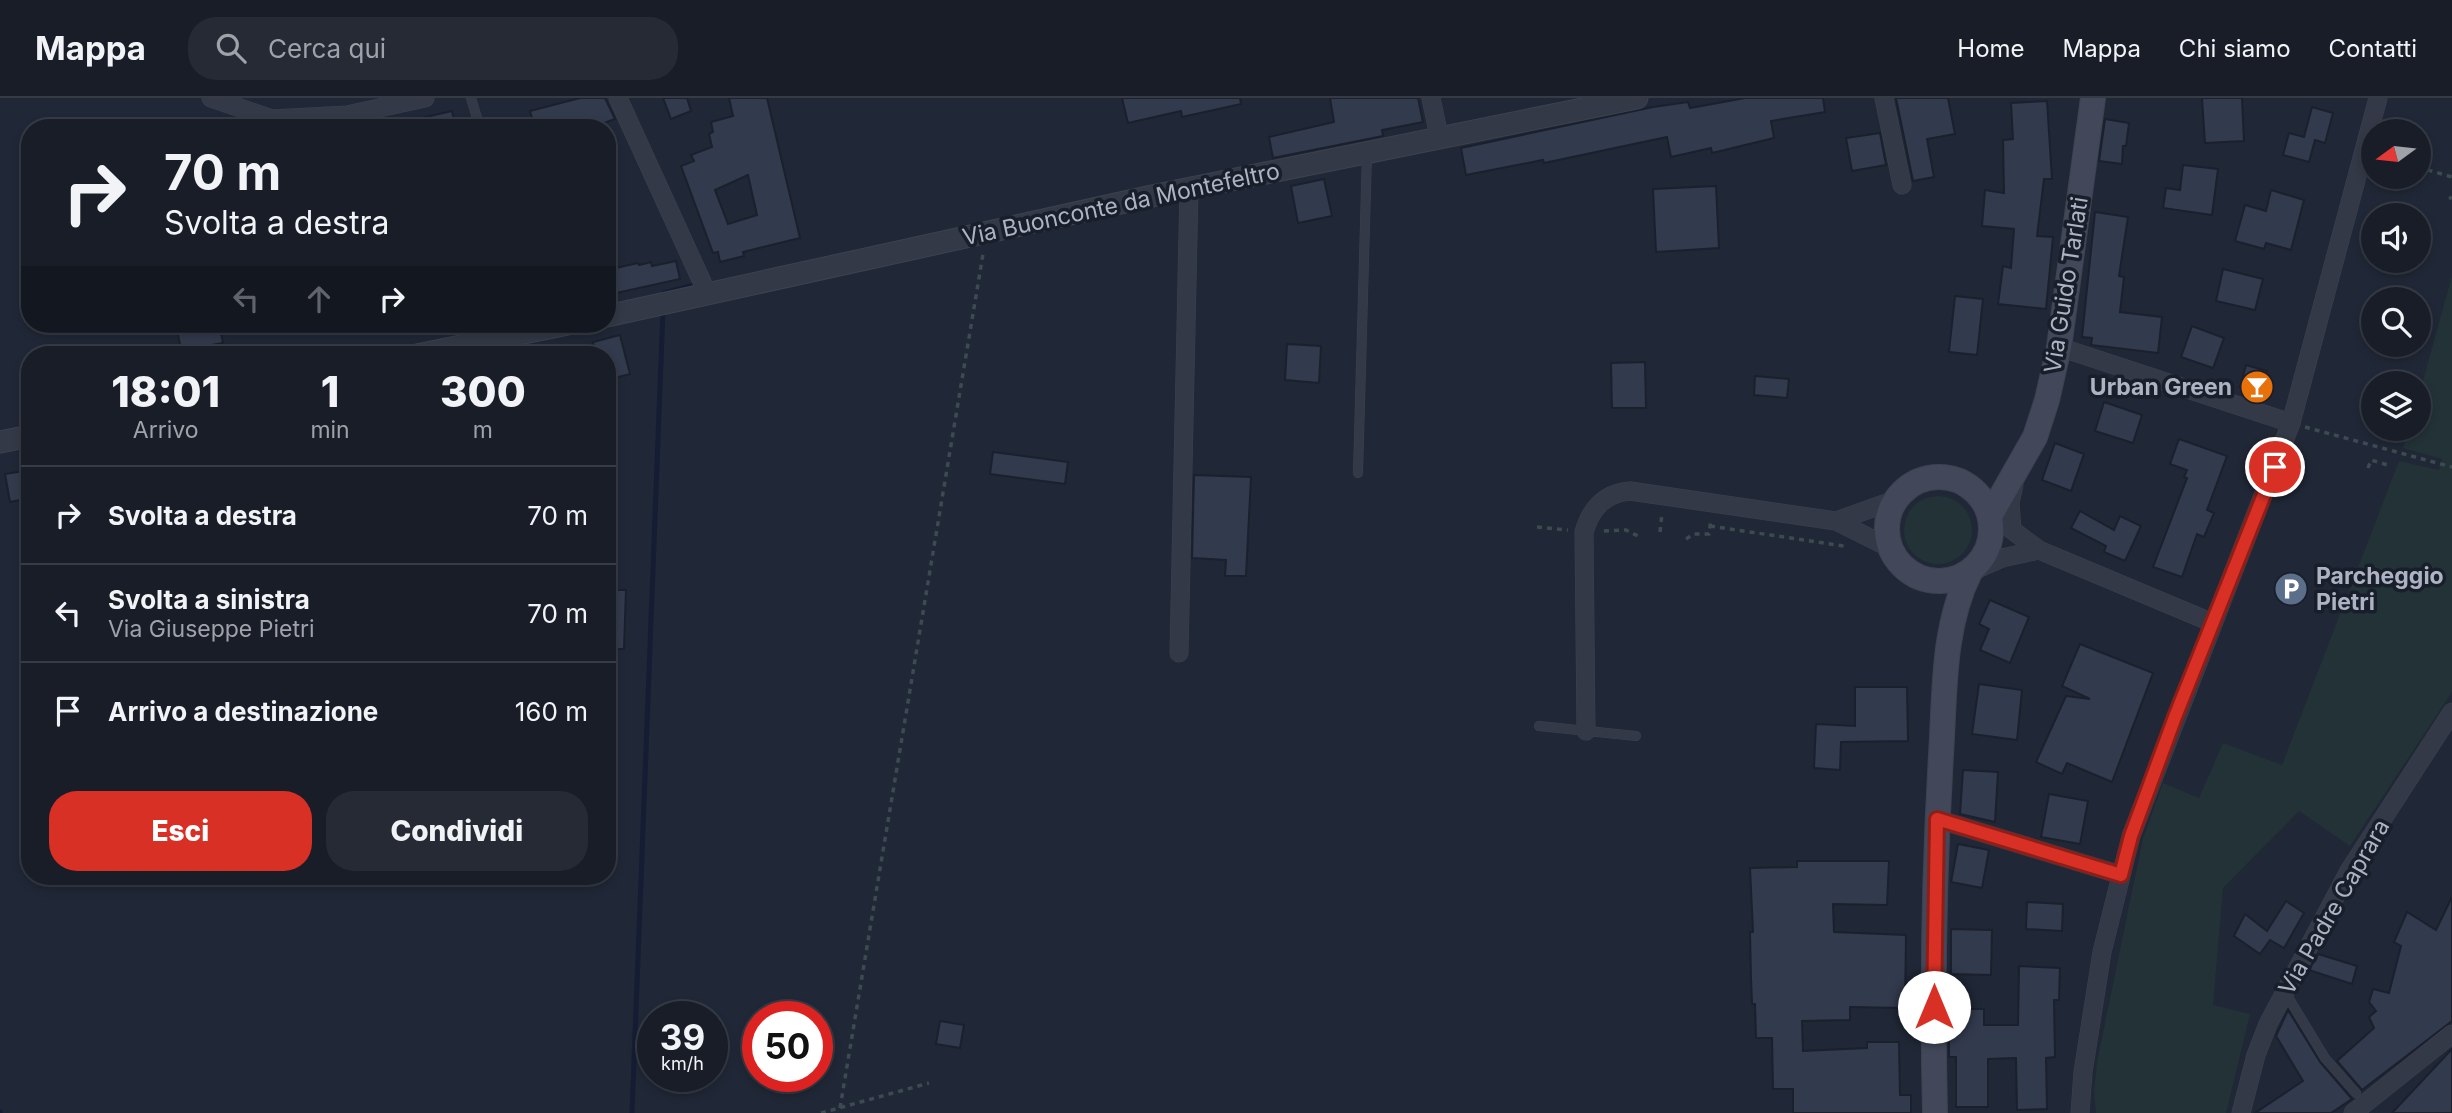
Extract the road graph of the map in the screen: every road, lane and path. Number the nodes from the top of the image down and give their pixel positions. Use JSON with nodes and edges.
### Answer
{"nodes":[{"id":1,"x":211,"y":98,"type":"edge"},
{"id":2,"x":425,"y":98,"type":"edge"},
{"id":3,"x":471,"y":98,"type":"edge"},
{"id":4,"x":618,"y":98,"type":"edge"},
{"id":5,"x":1431,"y":98,"type":"edge"},
{"id":6,"x":1637,"y":98,"type":"edge"},
{"id":7,"x":1884,"y":98,"type":"edge"},
{"id":8,"x":2093,"y":98,"type":"edge"},
{"id":9,"x":2378,"y":98,"type":"edge"},
{"id":10,"x":477,"y":119,"type":"edge"},
{"id":11,"x":1439,"y":136,"type":"junction"},
{"id":12,"x":1367,"y":151,"type":"junction"},
{"id":13,"x":2431,"y":171,"type":"edge"},
{"id":14,"x":2452,"y":177,"type":"edge"},
{"id":15,"x":1902,"y":185,"type":"dead end"},
{"id":16,"x":1189,"y":188,"type":"junction"},
{"id":17,"x":986,"y":233,"type":"junction"},
{"id":18,"x":708,"y":295,"type":"junction"},
{"id":19,"x":616,"y":314,"type":"edge"},
{"id":20,"x":514,"y":333,"type":"edge"},
{"id":21,"x":457,"y":346,"type":"edge"},
{"id":22,"x":2059,"y":347,"type":"junction"},
{"id":23,"x":2291,"y":423,"type":"junction"},
{"id":24,"x":21,"y":438,"type":"edge"},
{"id":25,"x":0,"y":442,"type":"edge"},
{"id":26,"x":2391,"y":466,"type":"dead end"},
{"id":27,"x":2019,"y":467,"type":"junction"},
{"id":28,"x":2452,"y":467,"type":"edge"},
{"id":29,"x":2368,"y":468,"type":"dead end"},
{"id":30,"x":1358,"y":473,"type":"dead end"},
{"id":31,"x":1966,"y":484,"type":"junction"},
{"id":32,"x":1895,"y":500,"type":"junction"},
{"id":33,"x":1712,"y":503,"type":"junction"},
{"id":34,"x":1990,"y":516,"type":"junction"},
{"id":35,"x":1836,"y":521,"type":"junction"},
{"id":36,"x":1710,"y":526,"type":"junction"},
{"id":37,"x":2011,"y":530,"type":"junction"},
{"id":38,"x":1686,"y":539,"type":"dead end"},
{"id":39,"x":1847,"y":546,"type":"dead end"},
{"id":40,"x":1890,"y":548,"type":"junction"},
{"id":41,"x":2039,"y":550,"type":"junction"},
{"id":42,"x":1970,"y":572,"type":"junction"},
{"id":43,"x":1920,"y":579,"type":"junction"},
{"id":44,"x":2213,"y":623,"type":"junction"},
{"id":45,"x":1950,"y":632,"type":"junction"},
{"id":46,"x":1179,"y":653,"type":"dead end"},
{"id":47,"x":2452,"y":712,"type":"edge"},
{"id":48,"x":1539,"y":726,"type":"dead end"},
{"id":49,"x":1586,"y":730,"type":"junction"},
{"id":50,"x":1636,"y":736,"type":"dead end"},
{"id":51,"x":1937,"y":819,"type":"junction"},
{"id":52,"x":2121,"y":875,"type":"junction"},
{"id":53,"x":2285,"y":992,"type":"junction"},
{"id":54,"x":2452,"y":1034,"type":"edge"},
{"id":55,"x":929,"y":1083,"type":"dead end"},
{"id":56,"x":2357,"y":1107,"type":"edge"},
{"id":57,"x":840,"y":1108,"type":"junction"},
{"id":58,"x":821,"y":1113,"type":"edge"},
{"id":59,"x":1935,"y":1113,"type":"edge"},
{"id":60,"x":2080,"y":1113,"type":"edge"},
{"id":61,"x":2241,"y":1113,"type":"edge"}],
"edges":[{"from":1,"to":2,"type":"street"},
{"from":3,"to":10,"type":"lane"},
{"from":4,"to":18,"type":"street"},
{"from":5,"to":11,"type":"street"},
{"from":6,"to":11,"type":"street","name":"Via Buonconte da Montefeltro"},
{"from":7,"to":15,"type":"street"},
{"from":8,"to":22,"type":"main road","name":"Via Guido Tarlati"},
{"from":9,"to":23,"type":"street"},
{"from":11,"to":12,"type":"street","name":"Via Buonconte da Montefeltro"},
{"from":12,"to":16,"type":"street","name":"Via Buonconte da Montefeltro"},
{"from":12,"to":30,"type":"lane"},
{"from":13,"to":14,"type":"path"},
{"from":16,"to":17,"type":"street","name":"Via Buonconte da Montefeltro"},
{"from":16,"to":46,"type":"street"},
{"from":17,"to":18,"type":"street","name":"Via Buonconte da Montefeltro"},
{"from":17,"to":57,"type":"path"},
{"from":18,"to":19,"type":"street","name":"Via Buonconte da Montefeltro"},
{"from":20,"to":21,"type":"street"},
{"from":22,"to":23,"type":"street"},
{"from":22,"to":27,"type":"main road","name":"Via Guido Tarlati"},
{"from":23,"to":28,"type":"path"},
{"from":23,"to":44,"type":"street"},
{"from":24,"to":25,"type":"street"},
{"from":26,"to":29,"type":"path"},
{"from":27,"to":31,"type":"main road"},
{"from":27,"to":34,"type":"main road","name":"Via Guido Tarlati"},
{"from":27,"to":37,"type":"street"},
{"from":31,"to":32,"type":"main road"},
{"from":31,"to":34,"type":"main road"},
{"from":32,"to":35,"type":"street"},
{"from":32,"to":40,"type":"main road"},
{"from":33,"to":35,"type":"street"},
{"from":33,"to":36,"type":"path"},
{"from":33,"to":49,"type":"street"},
{"from":34,"to":37,"type":"street"},
{"from":34,"to":42,"type":"main road"},
{"from":35,"to":40,"type":"street"},
{"from":36,"to":38,"type":"path"},
{"from":36,"to":39,"type":"path"},
{"from":37,"to":41,"type":"street"},
{"from":40,"to":43,"type":"main road"},
{"from":41,"to":42,"type":"street"},
{"from":41,"to":44,"type":"street"},
{"from":42,"to":43,"type":"main road"},
{"from":42,"to":45,"type":"main road"},
{"from":43,"to":45,"type":"main road"},
{"from":44,"to":52,"type":"street"},
{"from":45,"to":51,"type":"main road"},
{"from":47,"to":53,"type":"street","name":"Via Padre Caprara"},
{"from":48,"to":49,"type":"lane"},
{"from":49,"to":50,"type":"lane"},
{"from":51,"to":52,"type":"street"},
{"from":51,"to":59,"type":"main road"},
{"from":52,"to":60,"type":"street"},
{"from":53,"to":56,"type":"lane"},
{"from":53,"to":61,"type":"street","name":"Via Padre Caprara"},
{"from":54,"to":56,"type":"street"},
{"from":55,"to":57,"type":"path"},
{"from":57,"to":58,"type":"path"}]}
